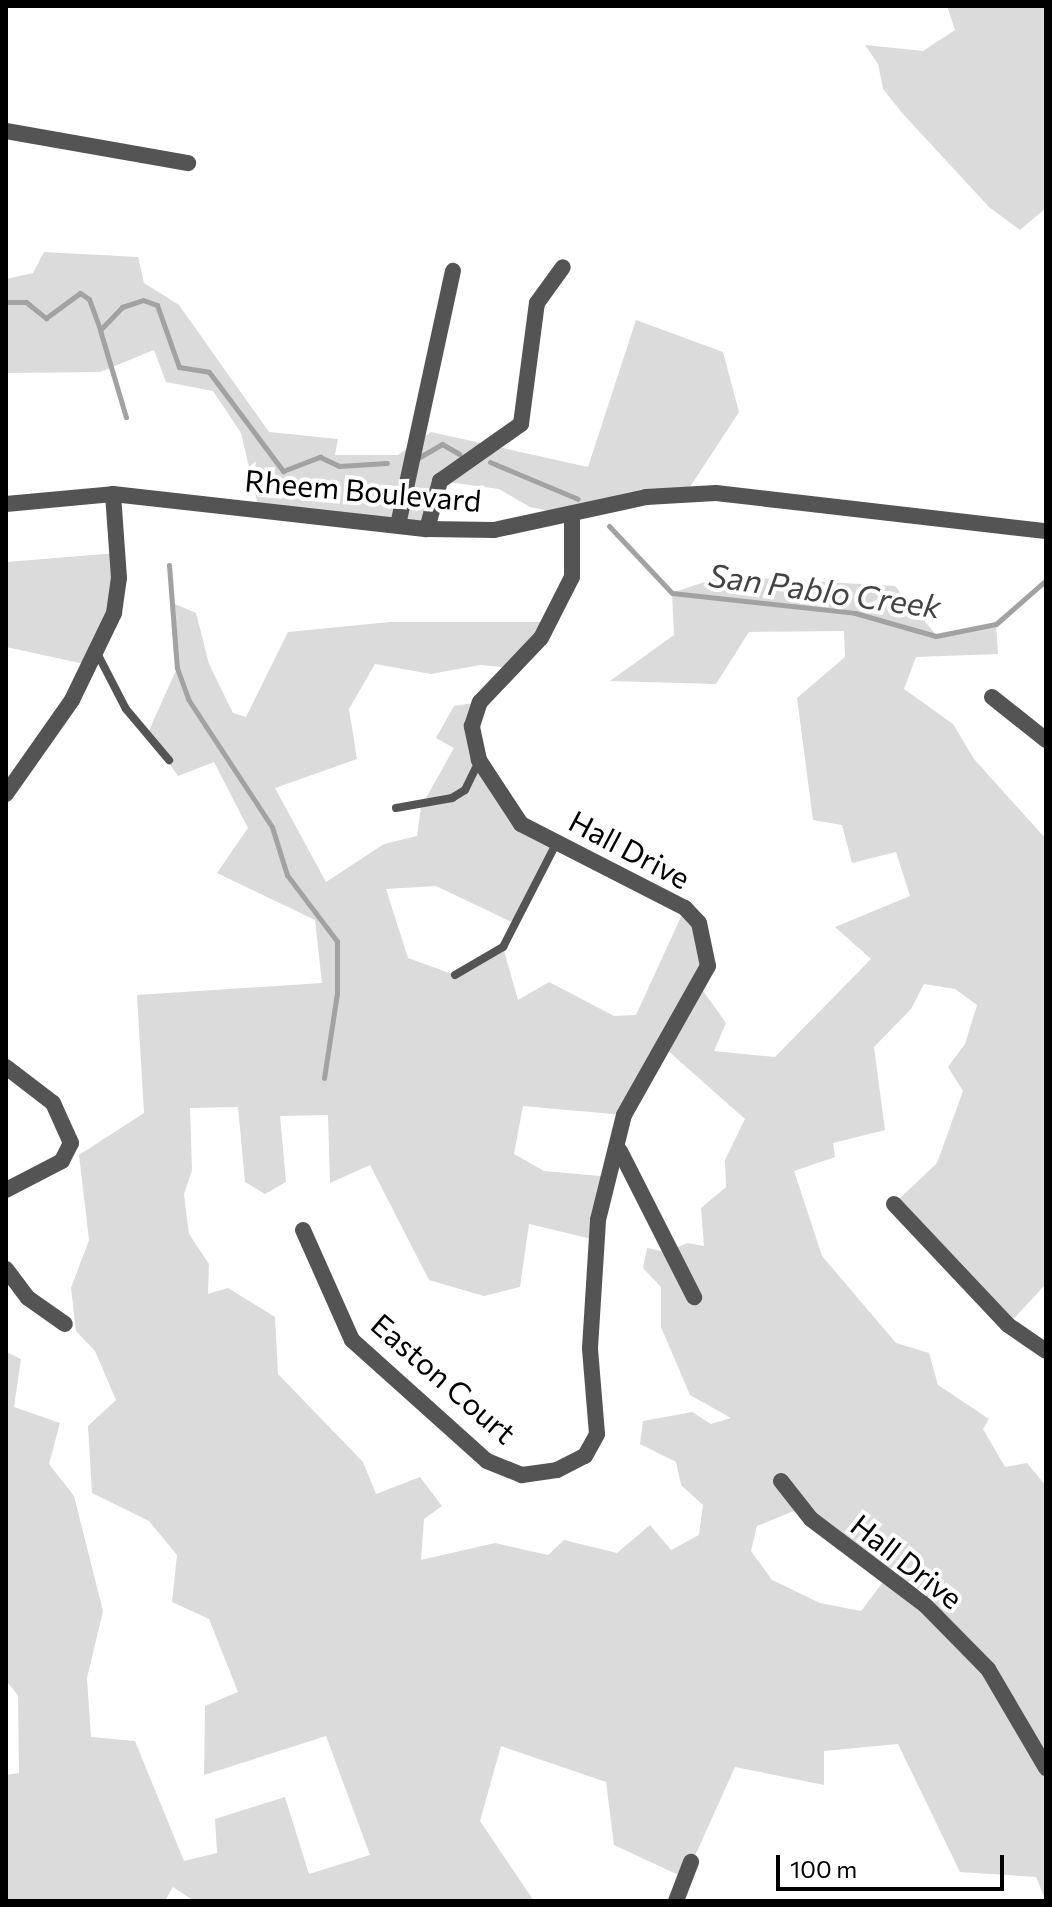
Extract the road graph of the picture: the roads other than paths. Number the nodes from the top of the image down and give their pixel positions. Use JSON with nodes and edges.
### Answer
{"nodes":[{"id":1,"x":6,"y":131,"type":"edge"},
{"id":2,"x":188,"y":163,"type":"dead end"},
{"id":3,"x":563,"y":267,"type":"dead end"},
{"id":4,"x":453,"y":271,"type":"dead end"},
{"id":5,"x":113,"y":494,"type":"junction"},
{"id":6,"x":6,"y":504,"type":"edge"},
{"id":7,"x":572,"y":516,"type":"junction"},
{"id":8,"x":398,"y":525,"type":"junction"},
{"id":9,"x":427,"y":529,"type":"junction"},
{"id":10,"x":1046,"y":531,"type":"edge"},
{"id":11,"x":95,"y":651,"type":"junction"},
{"id":12,"x":992,"y":697,"type":"dead end"},
{"id":13,"x":1046,"y":740,"type":"edge"},
{"id":14,"x":169,"y":760,"type":"dead end"},
{"id":15,"x":479,"y":760,"type":"junction"},
{"id":16,"x":6,"y":794,"type":"edge"},
{"id":17,"x":396,"y":808,"type":"dead end"},
{"id":18,"x":557,"y":841,"type":"junction"},
{"id":19,"x":455,"y":975,"type":"dead end"},
{"id":20,"x":6,"y":1067,"type":"edge"},
{"id":21,"x":620,"y":1151,"type":"junction"},
{"id":22,"x":6,"y":1190,"type":"edge"},
{"id":23,"x":894,"y":1204,"type":"dead end"},
{"id":24,"x":303,"y":1230,"type":"dead end"},
{"id":25,"x":6,"y":1269,"type":"edge"},
{"id":26,"x":694,"y":1297,"type":"dead end"},
{"id":27,"x":65,"y":1324,"type":"dead end"},
{"id":28,"x":1046,"y":1351,"type":"edge"},
{"id":29,"x":781,"y":1481,"type":"dead end"},
{"id":30,"x":1046,"y":1768,"type":"edge"},
{"id":31,"x":691,"y":1862,"type":"dead end"},
{"id":32,"x":676,"y":1901,"type":"edge"}],
"edges":[{"from":1,"to":2,"type":"street"},
{"from":3,"to":9,"type":"street"},
{"from":4,"to":8,"type":"street"},
{"from":5,"to":6,"type":"street","name":"Rheem Boulevard"},
{"from":5,"to":8,"type":"street","name":"Rheem Boulevard"},
{"from":5,"to":11,"type":"street"},
{"from":7,"to":9,"type":"street","name":"Rheem Boulevard"},
{"from":7,"to":10,"type":"street","name":"Rheem Boulevard"},
{"from":7,"to":15,"type":"street","name":"Hall Drive"},
{"from":8,"to":9,"type":"street","name":"Rheem Boulevard"},
{"from":11,"to":14,"type":"lane"},
{"from":11,"to":16,"type":"street"},
{"from":12,"to":13,"type":"street"},
{"from":15,"to":17,"type":"lane"},
{"from":15,"to":18,"type":"street","name":"Hall Drive"},
{"from":18,"to":19,"type":"lane"},
{"from":18,"to":21,"type":"street","name":"Hall Drive"},
{"from":20,"to":22,"type":"street"},
{"from":21,"to":24,"type":"street","name":"Easton Court"},
{"from":21,"to":26,"type":"street"},
{"from":23,"to":28,"type":"street"},
{"from":25,"to":27,"type":"street"},
{"from":29,"to":30,"type":"street","name":"Hall Drive"},
{"from":31,"to":32,"type":"street"}]}
